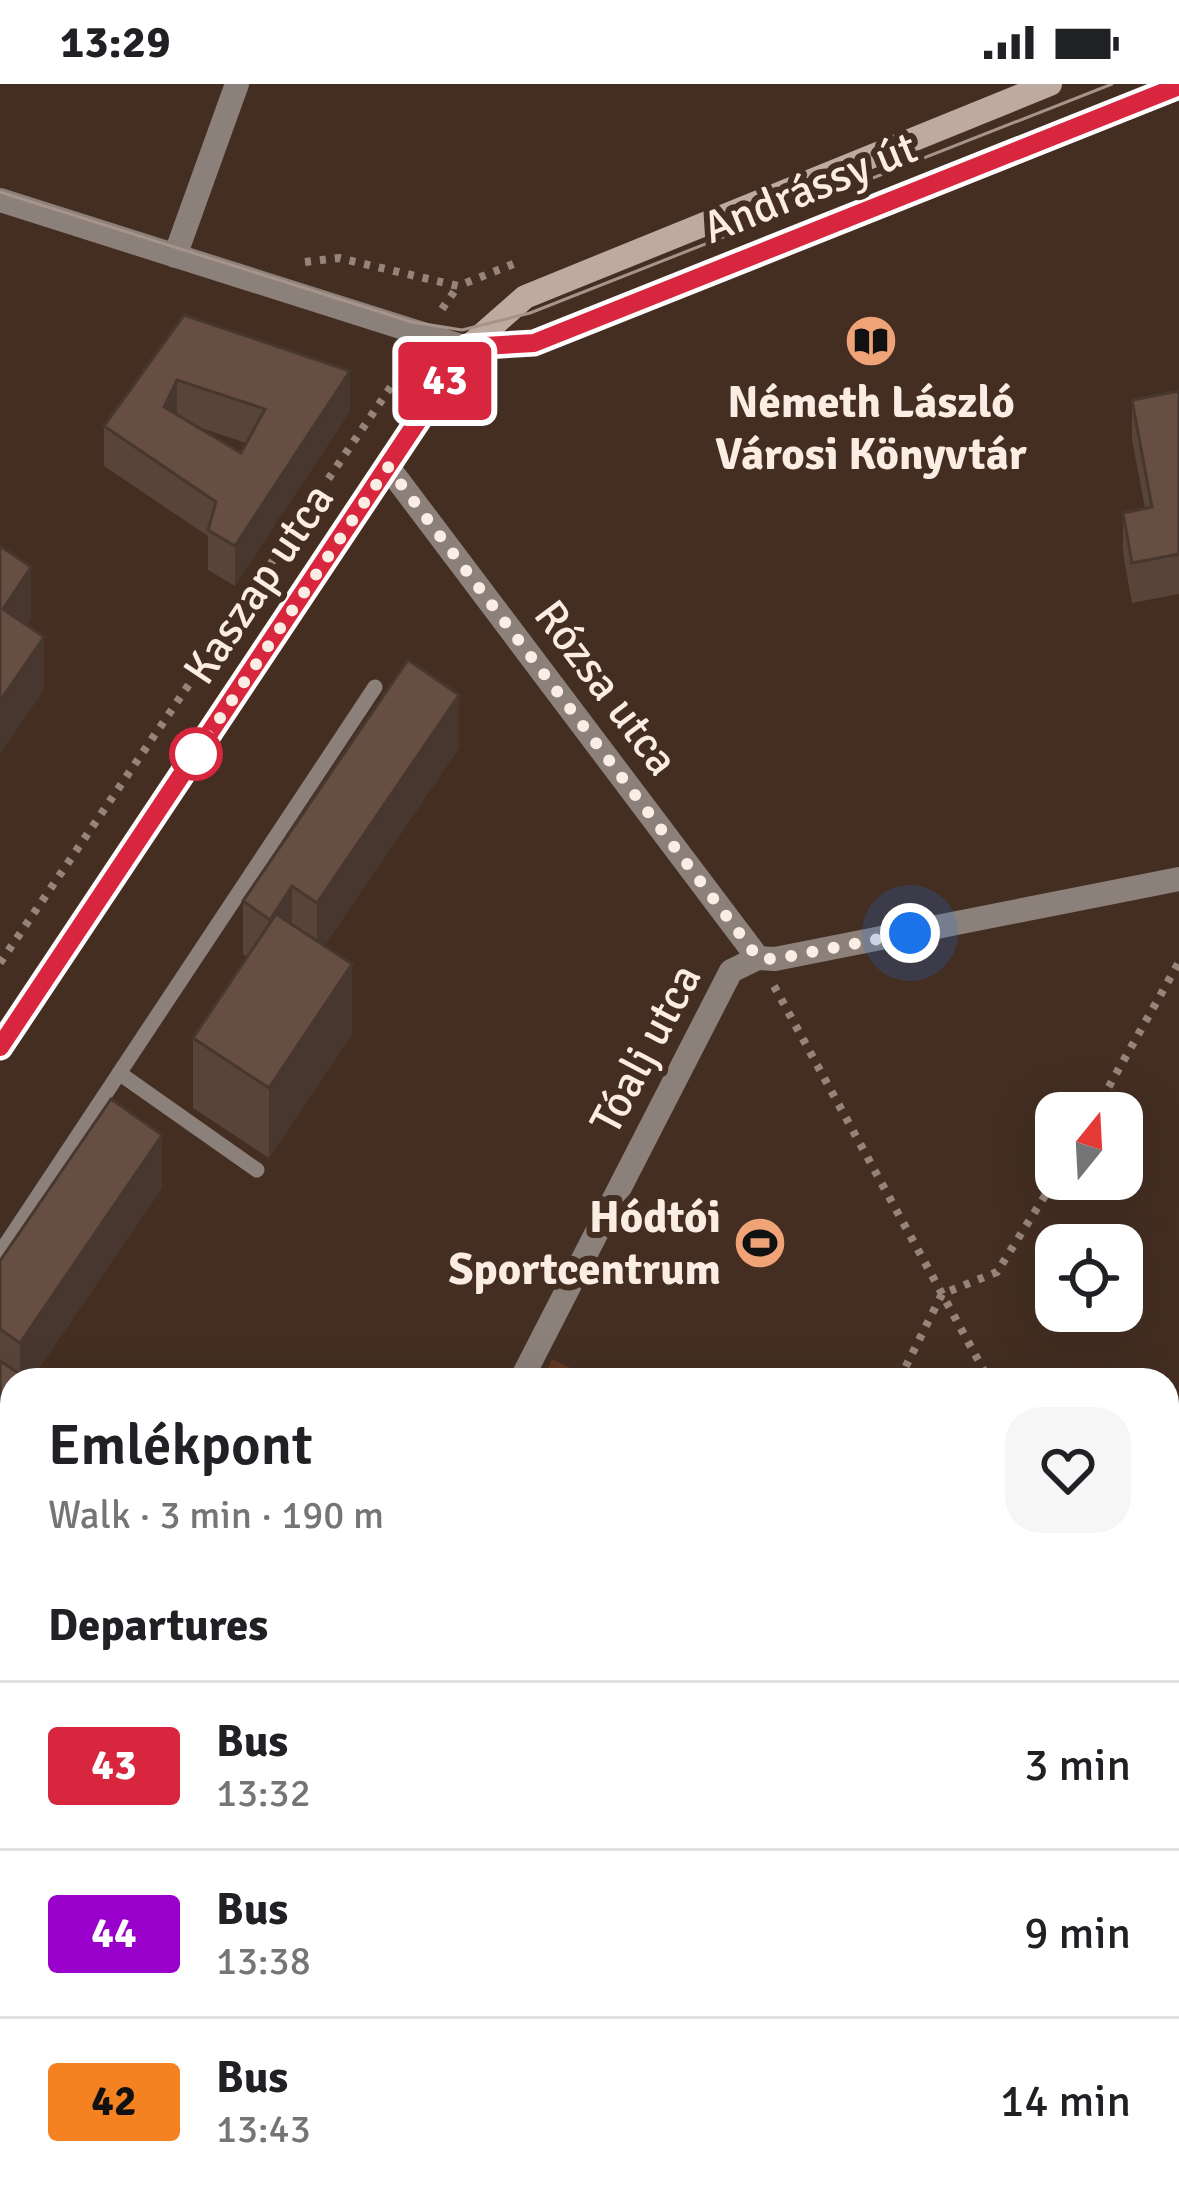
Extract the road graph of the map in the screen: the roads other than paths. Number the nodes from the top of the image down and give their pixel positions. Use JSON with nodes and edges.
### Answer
{"nodes":[{"id":1,"x":237,"y":84,"type":"edge"},
{"id":2,"x":1050,"y":84,"type":"edge"},
{"id":3,"x":1179,"y":86,"type":"edge"},
{"id":4,"x":0,"y":200,"type":"edge"},
{"id":5,"x":176,"y":256,"type":"junction"},
{"id":6,"x":467,"y":347,"type":"junction"},
{"id":7,"x":388,"y":467,"type":"junction"},
{"id":8,"x":375,"y":686,"type":"dead end"},
{"id":9,"x":1179,"y":879,"type":"edge"},
{"id":10,"x":758,"y":958,"type":"junction"},
{"id":11,"x":0,"y":1047,"type":"edge"},
{"id":12,"x":119,"y":1073,"type":"junction"},
{"id":13,"x":256,"y":1170,"type":"dead end"},
{"id":14,"x":0,"y":1253,"type":"edge"},
{"id":15,"x":527,"y":1368,"type":"edge"}],
"edges":[{"from":1,"to":5,"type":"street"},
{"from":2,"to":6,"type":"street","name":"Andrássy út"},
{"from":3,"to":6,"type":"street","name":"Andrássy út"},
{"from":4,"to":5,"type":"street","name":"Andrássy út"},
{"from":5,"to":6,"type":"street","name":"Andrássy út"},
{"from":6,"to":7,"type":"street","name":"Kaszap utca"},
{"from":7,"to":10,"type":"street","name":"Rózsa utca"},
{"from":7,"to":11,"type":"street","name":"Kaszap utca"},
{"from":8,"to":12,"type":"lane"},
{"from":9,"to":10,"type":"street","name":"Tóalj utca"},
{"from":10,"to":15,"type":"street","name":"Tóalj utca"},
{"from":12,"to":13,"type":"lane"},
{"from":12,"to":14,"type":"lane"}]}
